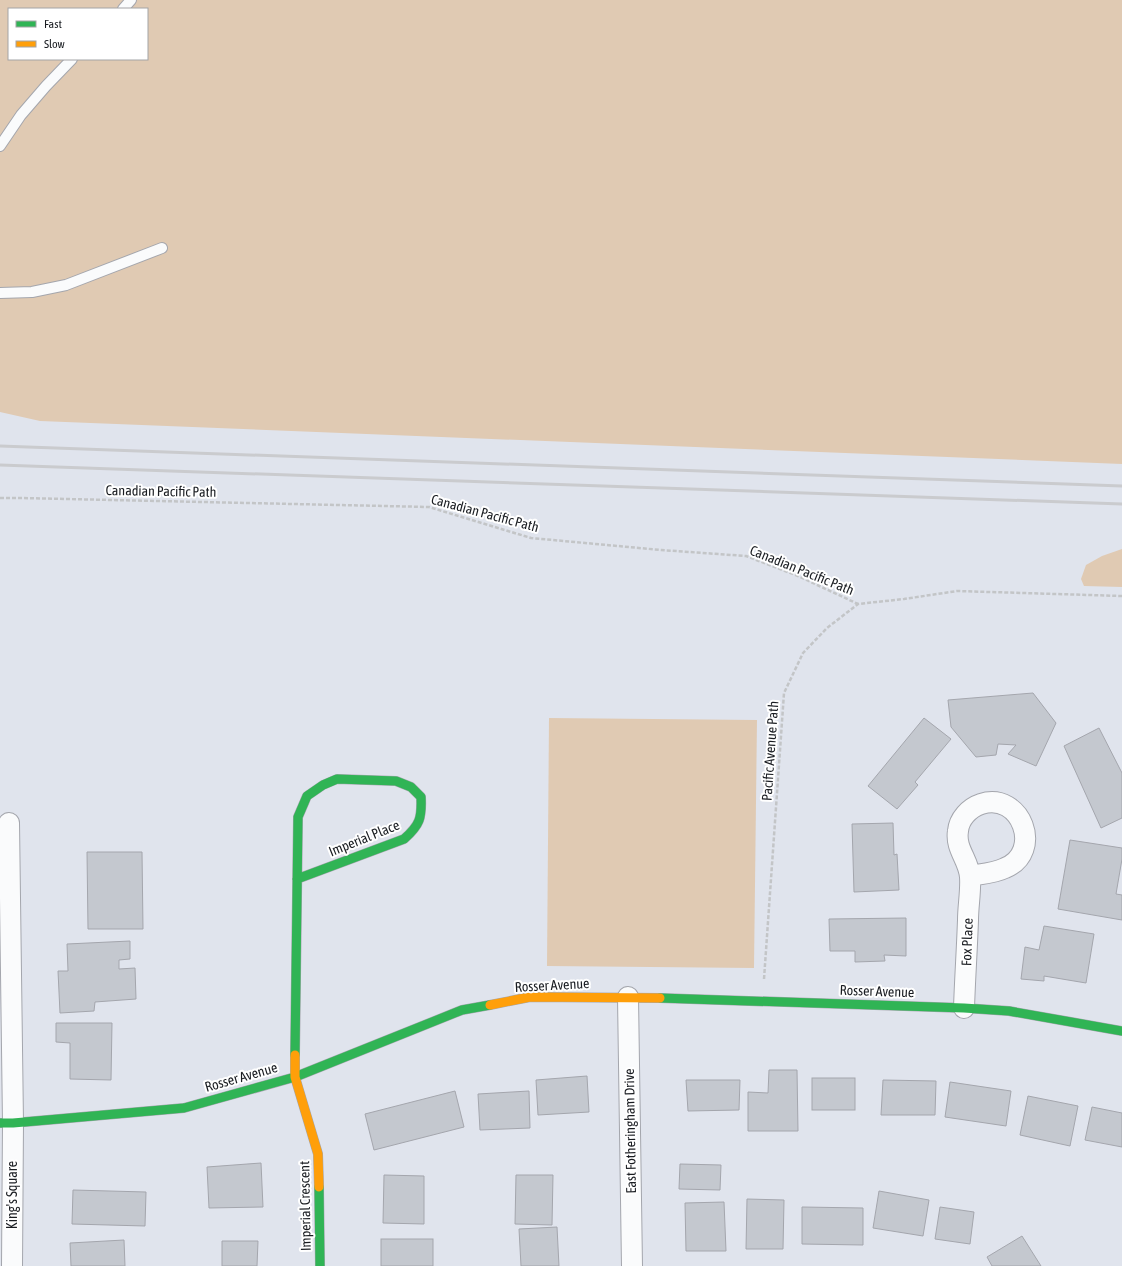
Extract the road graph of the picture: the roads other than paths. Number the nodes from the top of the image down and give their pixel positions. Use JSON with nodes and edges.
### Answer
{"nodes":[{"id":1,"x":131,"y":0,"type":"edge"},
{"id":2,"x":124,"y":8,"type":"edge"},
{"id":3,"x":71,"y":60,"type":"edge"},
{"id":4,"x":0,"y":146,"type":"edge"},
{"id":5,"x":162,"y":248,"type":"dead end"},
{"id":6,"x":0,"y":293,"type":"edge"},
{"id":7,"x":9,"y":823,"type":"dead end"},
{"id":8,"x":970,"y":876,"type":"dead end"},
{"id":9,"x":297,"y":878,"type":"junction"},
{"id":10,"x":628,"y":997,"type":"junction"},
{"id":11,"x":964,"y":1008,"type":"junction"},
{"id":12,"x":1122,"y":1031,"type":"edge"},
{"id":13,"x":295,"y":1076,"type":"junction"},
{"id":14,"x":6,"y":1123,"type":"edge"},
{"id":15,"x":12,"y":1266,"type":"edge"},
{"id":16,"x":320,"y":1266,"type":"edge"},
{"id":17,"x":632,"y":1266,"type":"edge"}],
"edges":[{"from":1,"to":2,"type":"lane"},
{"from":3,"to":4,"type":"lane"},
{"from":5,"to":6,"type":"lane"},
{"from":7,"to":14,"type":"street","name":"King's Square"},
{"from":8,"to":11,"type":"street","name":"Fox Place"},
{"from":9,"to":9,"type":"street","name":"Imperial Place"},
{"from":9,"to":13,"type":"street","name":"Imperial Place"},
{"from":10,"to":11,"type":"street","name":"Rosser Avenue"},
{"from":10,"to":13,"type":"street","name":"Rosser Avenue"},
{"from":10,"to":17,"type":"street","name":"East Fotheringham Drive"},
{"from":11,"to":12,"type":"street","name":"Rosser Avenue"},
{"from":13,"to":14,"type":"street","name":"Rosser Avenue"},
{"from":13,"to":16,"type":"street","name":"Imperial Crescent"},
{"from":14,"to":15,"type":"street","name":"King's Square"}]}
